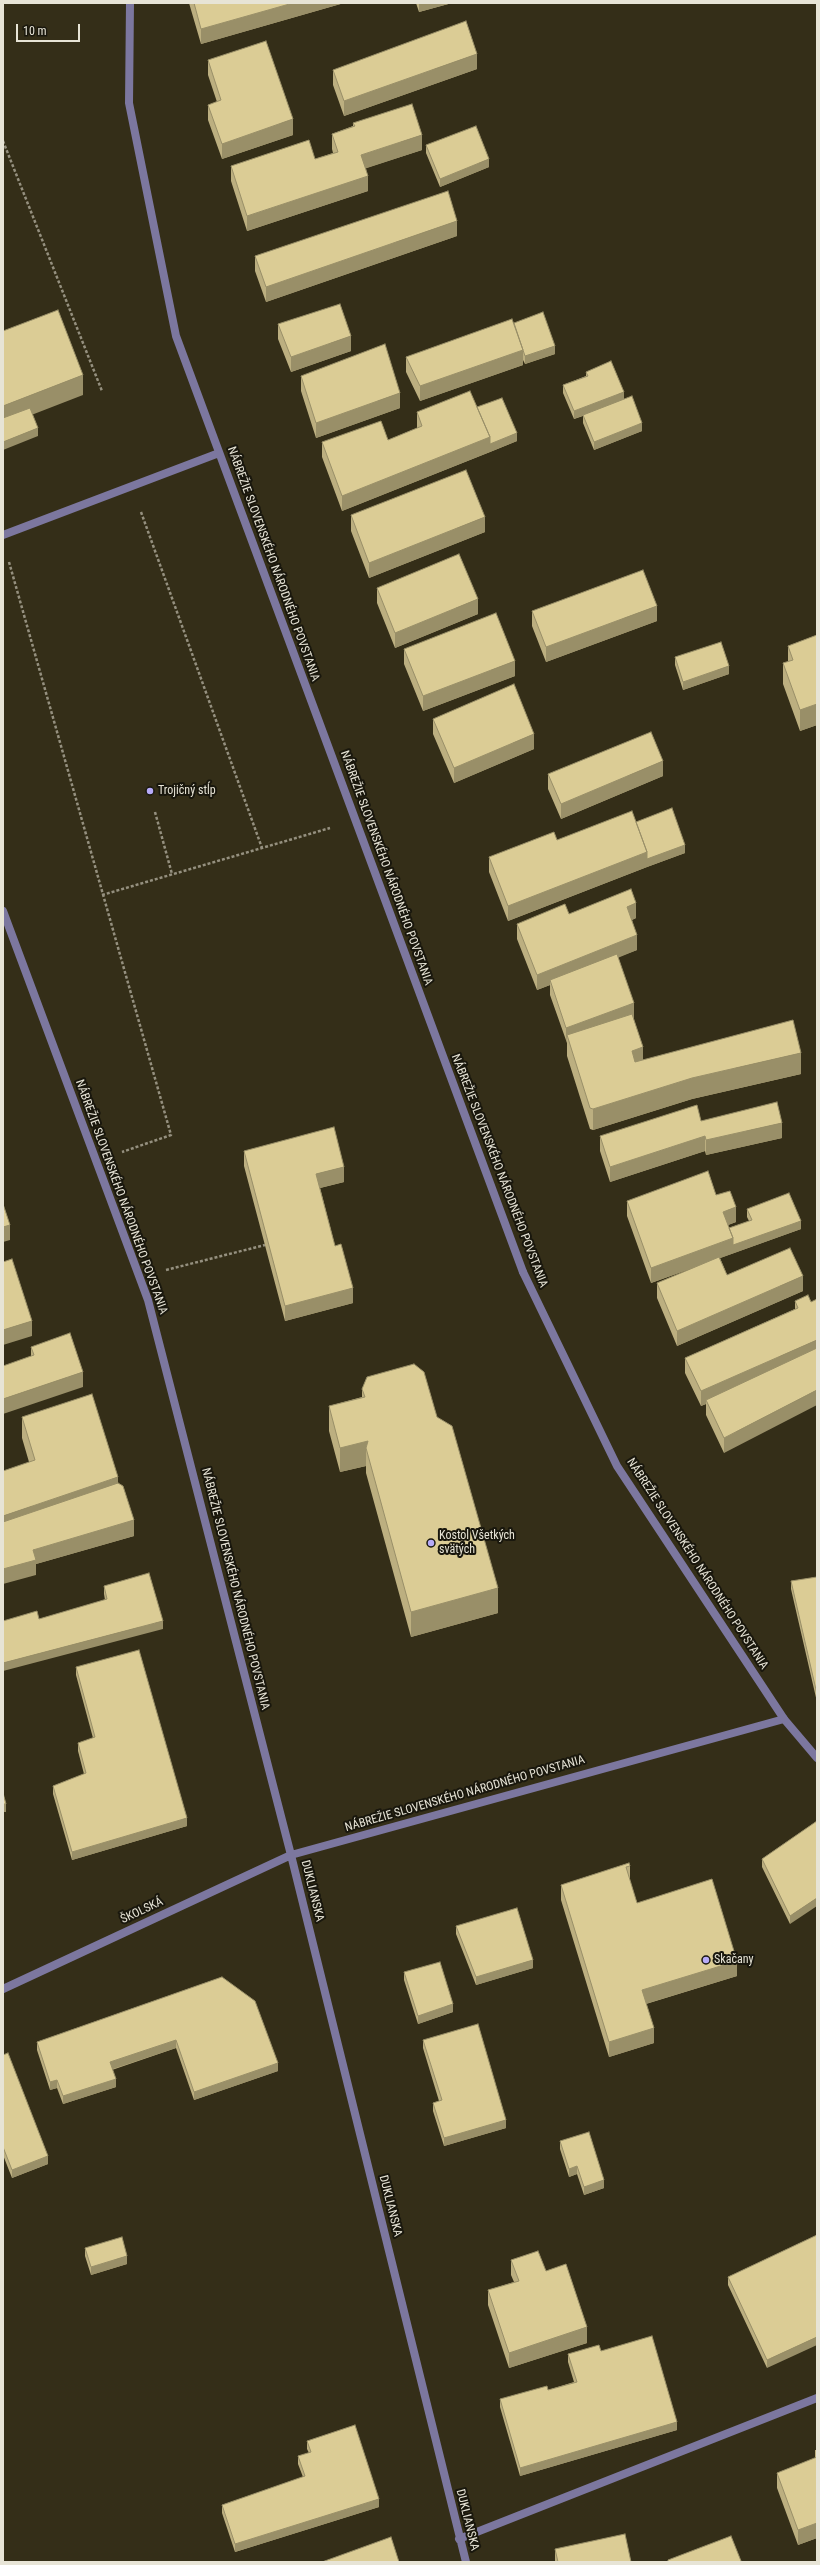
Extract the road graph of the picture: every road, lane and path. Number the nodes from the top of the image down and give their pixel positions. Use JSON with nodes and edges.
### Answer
{"nodes":[{"id":1,"x":130,"y":3,"type":"edge"},
{"id":2,"x":3,"y":141,"type":"edge"},
{"id":3,"x":102,"y":391,"type":"dead end"},
{"id":4,"x":219,"y":453,"type":"junction"},
{"id":5,"x":132,"y":486,"type":"junction"},
{"id":6,"x":3,"y":535,"type":"edge"},
{"id":7,"x":7,"y":557,"type":"dead end"},
{"id":8,"x":155,"y":812,"type":"dead end"},
{"id":9,"x":355,"y":821,"type":"junction"},
{"id":10,"x":262,"y":848,"type":"junction"},
{"id":11,"x":172,"y":874,"type":"junction"},
{"id":12,"x":102,"y":895,"type":"junction"},
{"id":13,"x":3,"y":911,"type":"edge"},
{"id":14,"x":96,"y":1161,"type":"junction"},
{"id":15,"x":265,"y":1245,"type":"edge"},
{"id":16,"x":140,"y":1276,"type":"junction"},
{"id":17,"x":784,"y":1719,"type":"junction"},
{"id":18,"x":817,"y":1758,"type":"edge"},
{"id":19,"x":291,"y":1855,"type":"junction"},
{"id":20,"x":3,"y":1989,"type":"edge"},
{"id":21,"x":817,"y":2398,"type":"edge"},
{"id":22,"x":459,"y":2539,"type":"junction"},
{"id":23,"x":466,"y":2562,"type":"edge"}],
"edges":[{"from":1,"to":4,"type":"street","name":"NÁBREŽIE SLOVENSKÉHO NÁRODNÉHO POVSTANIA"},
{"from":2,"to":3,"type":"path"},
{"from":4,"to":5,"type":"street"},
{"from":4,"to":9,"type":"street","name":"NÁBREŽIE SLOVENSKÉHO NÁRODNÉHO POVSTANIA"},
{"from":5,"to":6,"type":"street"},
{"from":5,"to":10,"type":"path"},
{"from":7,"to":12,"type":"path"},
{"from":8,"to":11,"type":"path"},
{"from":9,"to":10,"type":"path"},
{"from":9,"to":17,"type":"street","name":"NÁBREŽIE SLOVENSKÉHO NÁRODNÉHO POVSTANIA"},
{"from":10,"to":11,"type":"path"},
{"from":11,"to":12,"type":"path"},
{"from":12,"to":14,"type":"path"},
{"from":13,"to":14,"type":"street","name":"NÁBREŽIE SLOVENSKÉHO NÁRODNÉHO POVSTANIA"},
{"from":14,"to":16,"type":"street","name":"NÁBREŽIE SLOVENSKÉHO NÁRODNÉHO POVSTANIA"},
{"from":15,"to":16,"type":"path"},
{"from":16,"to":19,"type":"street","name":"NÁBREŽIE SLOVENSKÉHO NÁRODNÉHO POVSTANIA"},
{"from":17,"to":18,"type":"street"},
{"from":17,"to":19,"type":"street","name":"NÁBREŽIE SLOVENSKÉHO NÁRODNÉHO POVSTANIA"},
{"from":19,"to":20,"type":"street","name":"ŠKOLSKÁ"},
{"from":19,"to":22,"type":"street","name":"DUKLIANSKA"},
{"from":21,"to":22,"type":"street"},
{"from":22,"to":23,"type":"street","name":"DUKLIANSKA"}]}
